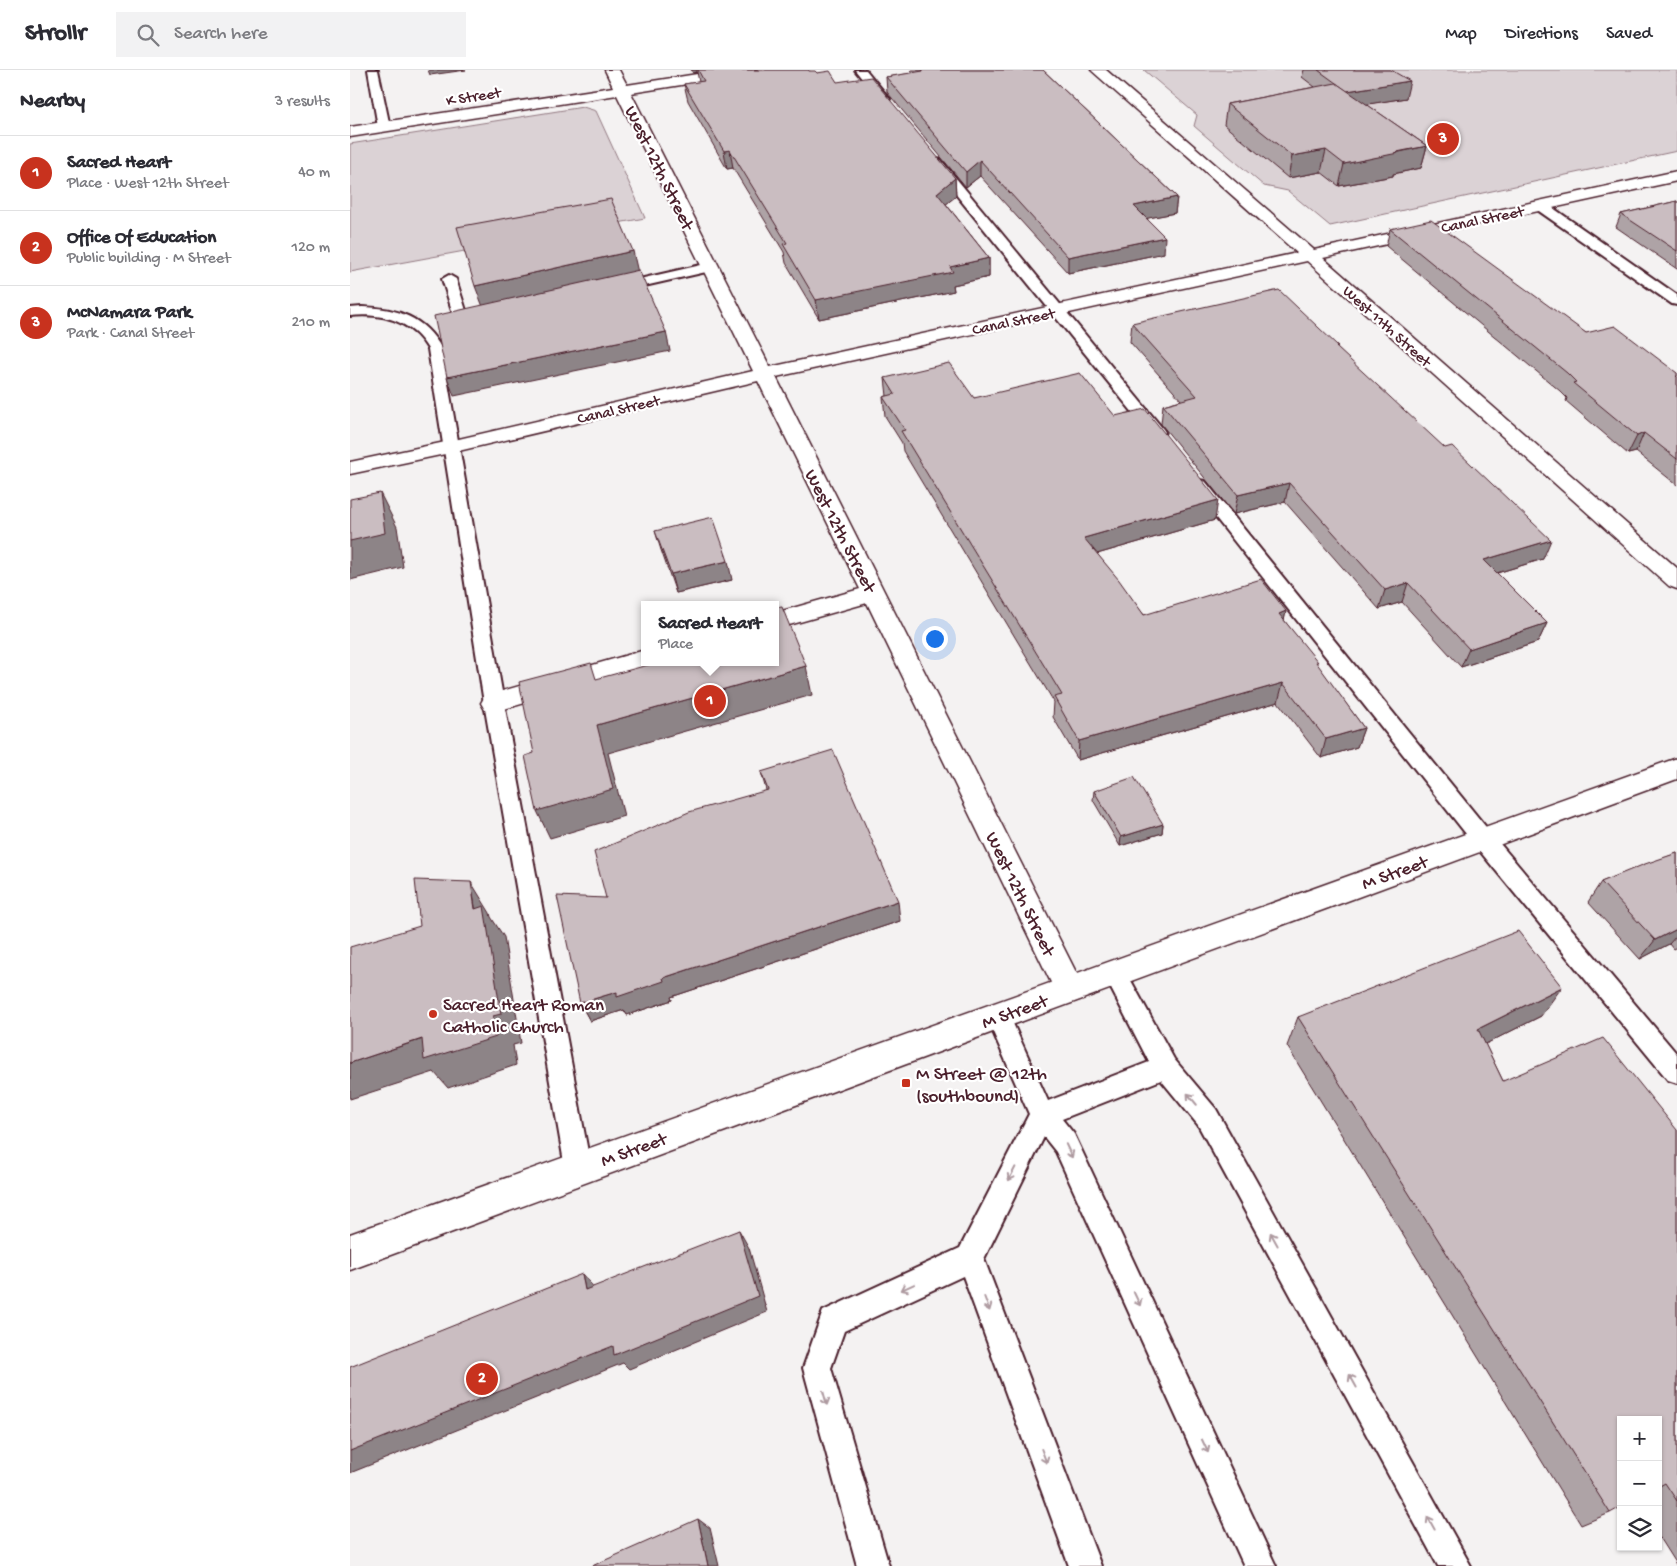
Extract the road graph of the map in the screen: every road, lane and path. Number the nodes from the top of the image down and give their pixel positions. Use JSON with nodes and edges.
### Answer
{"nodes":[{"id":1,"x":372,"y":70,"type":"edge"},
{"id":2,"x":612,"y":70,"type":"edge"},
{"id":3,"x":750,"y":70,"type":"edge"},
{"id":4,"x":860,"y":70,"type":"edge"},
{"id":5,"x":1098,"y":70,"type":"edge"},
{"id":6,"x":622,"y":90,"type":"junction"},
{"id":7,"x":891,"y":108,"type":"edge"},
{"id":8,"x":384,"y":127,"type":"junction"},
{"id":9,"x":350,"y":132,"type":"edge"},
{"id":10,"x":929,"y":153,"type":"edge"},
{"id":11,"x":1677,"y":176,"type":"edge"},
{"id":12,"x":1540,"y":206,"type":"junction"},
{"id":13,"x":1311,"y":256,"type":"junction"},
{"id":14,"x":710,"y":267,"type":"junction"},
{"id":15,"x":449,"y":279,"type":"dead end"},
{"id":16,"x":607,"y":290,"type":"edge"},
{"id":17,"x":1677,"y":301,"type":"edge"},
{"id":18,"x":1059,"y":310,"type":"junction"},
{"id":19,"x":350,"y":312,"type":"edge"},
{"id":20,"x":425,"y":332,"type":"junction"},
{"id":21,"x":764,"y":374,"type":"junction"},
{"id":22,"x":1165,"y":442,"type":"edge"},
{"id":23,"x":450,"y":447,"type":"junction"},
{"id":24,"x":350,"y":468,"type":"edge"},
{"id":25,"x":1190,"y":473,"type":"edge"},
{"id":26,"x":1677,"y":581,"type":"edge"},
{"id":27,"x":874,"y":593,"type":"junction"},
{"id":28,"x":779,"y":620,"type":"edge"},
{"id":29,"x":641,"y":660,"type":"edge"},
{"id":30,"x":494,"y":702,"type":"junction"},
{"id":31,"x":1677,"y":768,"type":"edge"},
{"id":32,"x":1482,"y":838,"type":"junction"},
{"id":33,"x":1115,"y":973,"type":"junction"},
{"id":34,"x":1070,"y":990,"type":"junction"},
{"id":35,"x":998,"y":1016,"type":"junction"},
{"id":36,"x":1165,"y":1067,"type":"junction"},
{"id":37,"x":1677,"y":1072,"type":"edge"},
{"id":38,"x":1042,"y":1115,"type":"junction"},
{"id":39,"x":578,"y":1168,"type":"junction"},
{"id":40,"x":350,"y":1252,"type":"edge"},
{"id":41,"x":970,"y":1258,"type":"junction"},
{"id":42,"x":873,"y":1566,"type":"edge"},
{"id":43,"x":1086,"y":1566,"type":"edge"},
{"id":44,"x":1260,"y":1566,"type":"edge"},
{"id":45,"x":1455,"y":1566,"type":"edge"}],
"edges":[{"from":1,"to":8,"type":"lane"},
{"from":2,"to":6,"type":"street","name":"West 12th Street"},
{"from":3,"to":6,"type":"street","name":"K Street"},
{"from":4,"to":7,"type":"lane"},
{"from":5,"to":13,"type":"street","name":"West 11th Street"},
{"from":6,"to":8,"type":"street","name":"K Street"},
{"from":6,"to":14,"type":"street","name":"West 12th Street"},
{"from":8,"to":9,"type":"street","name":"K Street"},
{"from":10,"to":18,"type":"lane"},
{"from":11,"to":12,"type":"street","name":"Canal Street"},
{"from":12,"to":13,"type":"street","name":"Canal Street"},
{"from":12,"to":17,"type":"lane"},
{"from":13,"to":18,"type":"street","name":"Canal Street"},
{"from":13,"to":26,"type":"street","name":"West 11th Street"},
{"from":14,"to":16,"type":"lane"},
{"from":14,"to":21,"type":"street","name":"West 12th Street"},
{"from":15,"to":20,"type":"lane"},
{"from":18,"to":21,"type":"street","name":"Canal Street"},
{"from":18,"to":22,"type":"lane"},
{"from":19,"to":20,"type":"lane"},
{"from":20,"to":23,"type":"lane"},
{"from":21,"to":23,"type":"street","name":"Canal Street"},
{"from":21,"to":27,"type":"street","name":"West 12th Street"},
{"from":23,"to":24,"type":"street","name":"Canal Street"},
{"from":23,"to":30,"type":"lane"},
{"from":25,"to":32,"type":"lane"},
{"from":27,"to":28,"type":"street"},
{"from":27,"to":34,"type":"street","name":"West 12th Street"},
{"from":29,"to":30,"type":"street"},
{"from":30,"to":39,"type":"lane"},
{"from":31,"to":32,"type":"street","name":"M Street"},
{"from":32,"to":33,"type":"street","name":"M Street"},
{"from":32,"to":37,"type":"lane"},
{"from":33,"to":34,"type":"street","name":"M Street"},
{"from":33,"to":36,"type":"lane"},
{"from":34,"to":35,"type":"street","name":"M Street"},
{"from":35,"to":38,"type":"lane"},
{"from":35,"to":39,"type":"street","name":"M Street"},
{"from":36,"to":38,"type":"lane"},
{"from":45,"to":36,"type":"lane","one_way":true},
{"from":38,"to":41,"type":"lane","one_way":true},
{"from":38,"to":44,"type":"lane","one_way":true},
{"from":39,"to":40,"type":"street","name":"M Street"},
{"from":41,"to":42,"type":"lane","one_way":true},
{"from":41,"to":43,"type":"lane","one_way":true}]}
